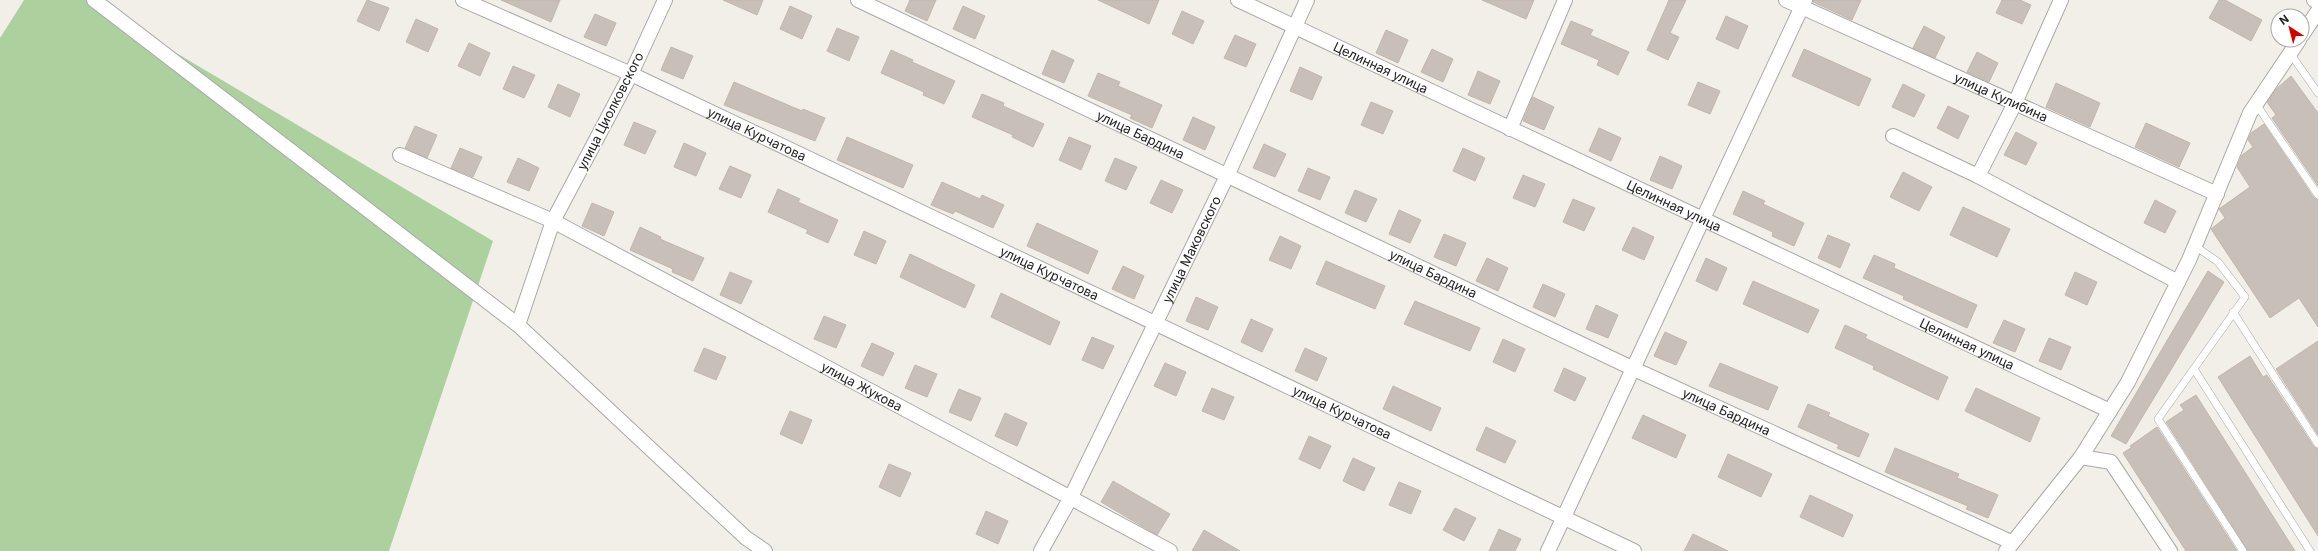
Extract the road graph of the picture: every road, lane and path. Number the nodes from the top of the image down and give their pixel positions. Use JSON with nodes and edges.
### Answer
{"nodes":[{"id":1,"x":94,"y":0,"type":"edge"},
{"id":2,"x":463,"y":0,"type":"edge"},
{"id":3,"x":665,"y":0,"type":"edge"},
{"id":4,"x":858,"y":0,"type":"edge"},
{"id":5,"x":1238,"y":0,"type":"edge"},
{"id":6,"x":1308,"y":0,"type":"edge"},
{"id":7,"x":1565,"y":0,"type":"edge"},
{"id":8,"x":1786,"y":0,"type":"edge"},
{"id":9,"x":2061,"y":0,"type":"edge"},
{"id":10,"x":2314,"y":0,"type":"edge"},
{"id":11,"x":2318,"y":2,"type":"edge"},
{"id":12,"x":1804,"y":3,"type":"edge"},
{"id":13,"x":2318,"y":11,"type":"edge"},
{"id":14,"x":2310,"y":23,"type":"edge"},
{"id":15,"x":1294,"y":27,"type":"junction"},
{"id":16,"x":2293,"y":48,"type":"edge"},
{"id":17,"x":2290,"y":53,"type":"junction"},
{"id":18,"x":631,"y":74,"type":"junction"},
{"id":19,"x":2318,"y":93,"type":"edge"},
{"id":20,"x":2016,"y":103,"type":"junction"},
{"id":21,"x":2256,"y":104,"type":"junction"},
{"id":22,"x":1510,"y":129,"type":"junction"},
{"id":23,"x":1893,"y":136,"type":"dead end"},
{"id":24,"x":400,"y":155,"type":"dead end"},
{"id":25,"x":1227,"y":176,"type":"junction"},
{"id":26,"x":1978,"y":176,"type":"junction"},
{"id":27,"x":2217,"y":194,"type":"junction"},
{"id":28,"x":2318,"y":195,"type":"edge"},
{"id":29,"x":1703,"y":220,"type":"junction"},
{"id":30,"x":554,"y":221,"type":"junction"},
{"id":31,"x":2195,"y":246,"type":"junction"},
{"id":32,"x":2178,"y":282,"type":"junction"},
{"id":33,"x":2233,"y":312,"type":"junction"},
{"id":34,"x":1154,"y":322,"type":"junction"},
{"id":35,"x":518,"y":325,"type":"junction"},
{"id":36,"x":1634,"y":369,"type":"junction"},
{"id":37,"x":2194,"y":369,"type":"junction"},
{"id":38,"x":2110,"y":411,"type":"junction"},
{"id":39,"x":2318,"y":444,"type":"edge"},
{"id":40,"x":2081,"y":457,"type":"junction"},
{"id":41,"x":1071,"y":497,"type":"junction"},
{"id":42,"x":1564,"y":517,"type":"junction"},
{"id":43,"x":2008,"y":546,"type":"edge"},
{"id":44,"x":765,"y":551,"type":"edge"},
{"id":45,"x":1041,"y":551,"type":"edge"},
{"id":46,"x":1170,"y":551,"type":"edge"},
{"id":47,"x":1548,"y":551,"type":"edge"},
{"id":48,"x":1634,"y":551,"type":"edge"},
{"id":49,"x":2170,"y":551,"type":"edge"},
{"id":50,"x":2243,"y":551,"type":"edge"},
{"id":51,"x":2310,"y":551,"type":"edge"}],
"edges":[{"from":1,"to":35,"type":"street"},
{"from":2,"to":18,"type":"street","name":"улица Курчатова"},
{"from":3,"to":18,"type":"street","name":"улица Циолковского"},
{"from":4,"to":25,"type":"street","name":"улица Бардина"},
{"from":5,"to":15,"type":"street","name":"Целинная улица"},
{"from":6,"to":15,"type":"street","name":"улица Маковского"},
{"from":7,"to":22,"type":"street"},
{"from":8,"to":12,"type":"street","name":"улица Кулибина"},
{"from":9,"to":20,"type":"street"},
{"from":10,"to":11,"type":"street"},
{"from":12,"to":20,"type":"street","name":"улица Кулибина"},
{"from":12,"to":29,"type":"street"},
{"from":13,"to":14,"type":"street"},
{"from":15,"to":22,"type":"street","name":"Целинная улица"},
{"from":15,"to":25,"type":"street","name":"улица Маковского"},
{"from":16,"to":17,"type":"street"},
{"from":17,"to":19,"type":"lane"},
{"from":17,"to":21,"type":"street"},
{"from":18,"to":30,"type":"street","name":"улица Циолковского"},
{"from":18,"to":34,"type":"street","name":"улица Курчатова"},
{"from":20,"to":26,"type":"street"},
{"from":20,"to":27,"type":"street","name":"улица Кулибина"},
{"from":21,"to":27,"type":"street"},
{"from":21,"to":28,"type":"lane"},
{"from":22,"to":29,"type":"street","name":"Целинная улица"},
{"from":23,"to":26,"type":"street"},
{"from":24,"to":30,"type":"street","name":"улица Жукова"},
{"from":25,"to":34,"type":"street","name":"улица Маковского"},
{"from":25,"to":36,"type":"street","name":"улица Бардина"},
{"from":26,"to":32,"type":"street"},
{"from":27,"to":31,"type":"street"},
{"from":29,"to":36,"type":"street"},
{"from":29,"to":38,"type":"street","name":"Целинная улица"},
{"from":30,"to":35,"type":"street","name":"улица Циолковского"},
{"from":30,"to":41,"type":"street","name":"улица Жукова"},
{"from":31,"to":32,"type":"street"},
{"from":31,"to":33,"type":"lane"},
{"from":32,"to":38,"type":"street"},
{"from":33,"to":37,"type":"lane"},
{"from":33,"to":39,"type":"lane"},
{"from":34,"to":41,"type":"street","name":"улица Маковского"},
{"from":34,"to":42,"type":"street","name":"улица Курчатова"},
{"from":35,"to":44,"type":"street"},
{"from":36,"to":42,"type":"street"},
{"from":36,"to":43,"type":"street","name":"улица Бардина"},
{"from":37,"to":50,"type":"lane"},
{"from":37,"to":51,"type":"lane"},
{"from":38,"to":40,"type":"street"},
{"from":40,"to":43,"type":"street"},
{"from":40,"to":49,"type":"street"},
{"from":41,"to":45,"type":"street","name":"улица Маковского"},
{"from":41,"to":46,"type":"street","name":"улица Жукова"},
{"from":42,"to":47,"type":"street"},
{"from":42,"to":48,"type":"street","name":"улица Курчатова"}]}
